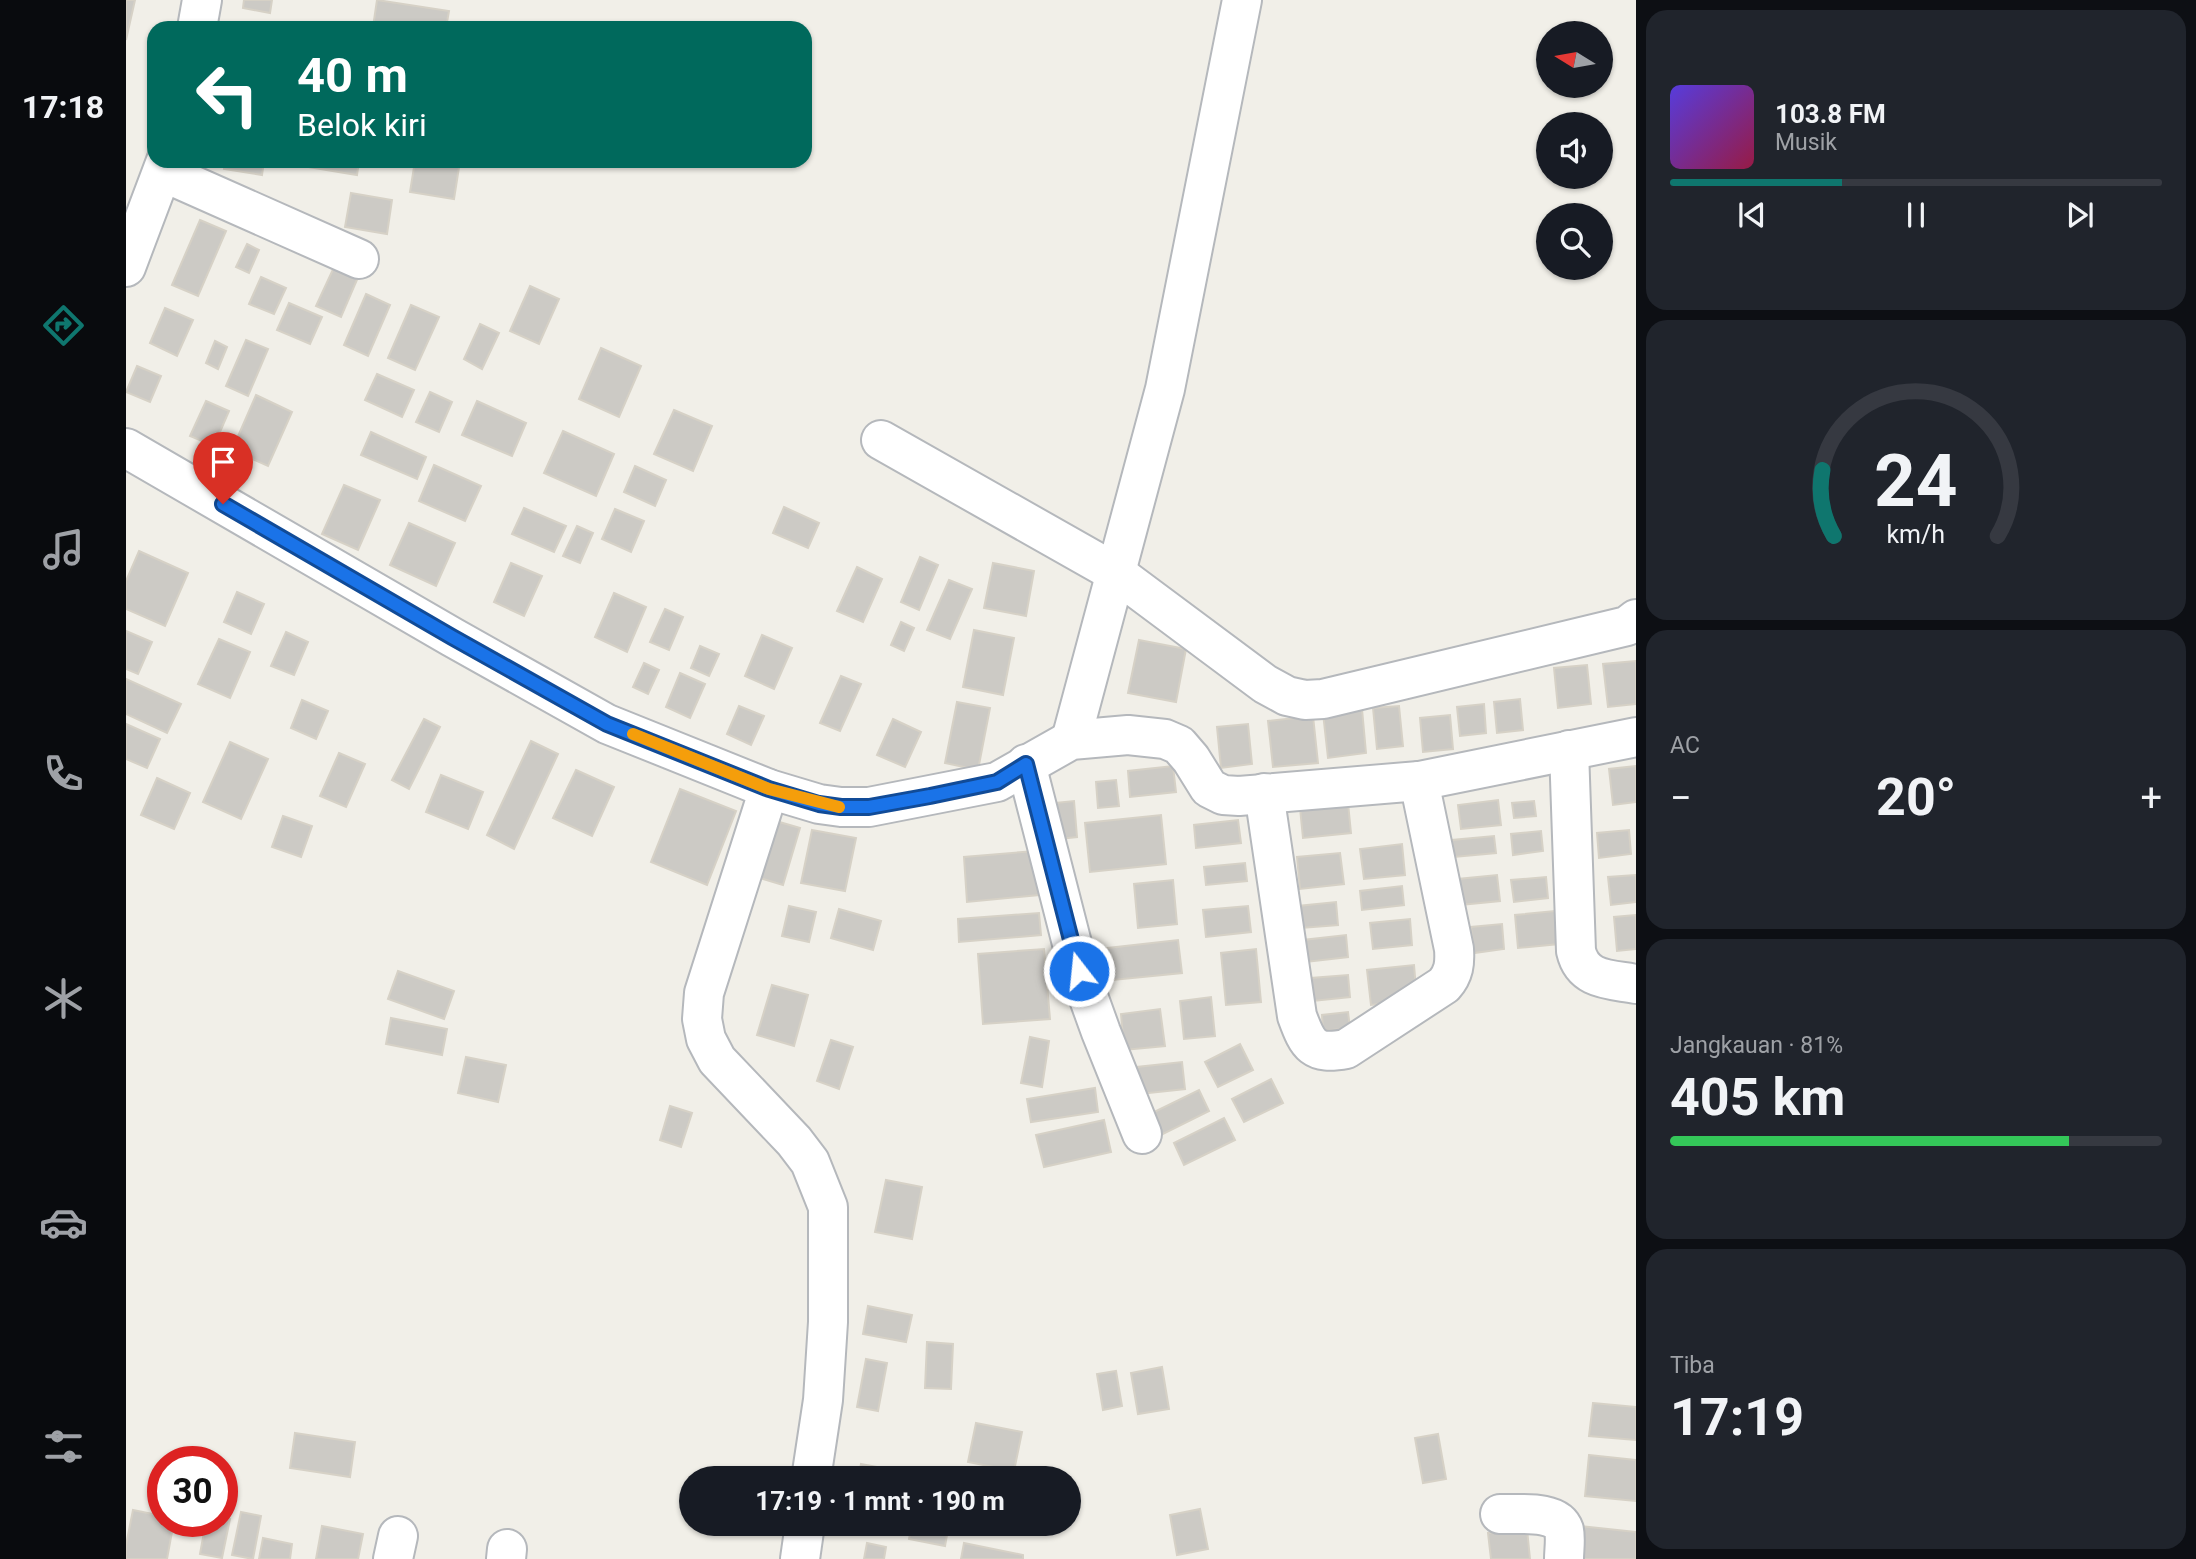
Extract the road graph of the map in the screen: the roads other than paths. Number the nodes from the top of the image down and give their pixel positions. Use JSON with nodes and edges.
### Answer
{"nodes":[{"id":1,"x":202,"y":0,"type":"edge"},
{"id":2,"x":1242,"y":0,"type":"edge"},
{"id":3,"x":198,"y":21,"type":"edge"},
{"id":4,"x":164,"y":168,"type":"edge"},
{"id":5,"x":169,"y":168,"type":"edge"},
{"id":6,"x":359,"y":258,"type":"dead end"},
{"id":7,"x":126,"y":267,"type":"edge"},
{"id":8,"x":881,"y":440,"type":"dead end"},
{"id":9,"x":126,"y":448,"type":"edge"},
{"id":10,"x":1116,"y":573,"type":"junction"},
{"id":11,"x":1636,"y":619,"type":"edge"},
{"id":12,"x":1636,"y":737,"type":"edge"},
{"id":13,"x":1071,"y":740,"type":"junction"},
{"id":14,"x":1569,"y":750,"type":"junction"},
{"id":15,"x":1026,"y":764,"type":"junction"},
{"id":16,"x":1419,"y":781,"type":"junction"},
{"id":17,"x":769,"y":789,"type":"junction"},
{"id":18,"x":1264,"y":793,"type":"junction"},
{"id":19,"x":1636,"y":984,"type":"edge"},
{"id":20,"x":1142,"y":1134,"type":"dead end"},
{"id":21,"x":813,"y":1466,"type":"edge"},
{"id":22,"x":1500,"y":1514,"type":"dead end"},
{"id":23,"x":803,"y":1536,"type":"edge"},
{"id":24,"x":800,"y":1559,"type":"edge"},
{"id":25,"x":1564,"y":1559,"type":"edge"}],
"edges":[{"from":1,"to":3,"type":"street"},
{"from":2,"to":10,"type":"street"},
{"from":4,"to":7,"type":"street"},
{"from":5,"to":6,"type":"street"},
{"from":8,"to":10,"type":"street"},
{"from":9,"to":17,"type":"street"},
{"from":10,"to":11,"type":"street"},
{"from":10,"to":13,"type":"street"},
{"from":12,"to":14,"type":"street"},
{"from":13,"to":15,"type":"street"},
{"from":13,"to":18,"type":"street"},
{"from":14,"to":16,"type":"street"},
{"from":14,"to":19,"type":"street"},
{"from":15,"to":17,"type":"street"},
{"from":15,"to":20,"type":"street"},
{"from":16,"to":18,"type":"street"},
{"from":16,"to":18,"type":"street"},
{"from":17,"to":21,"type":"street"},
{"from":22,"to":25,"type":"street"},
{"from":23,"to":24,"type":"street"}]}
